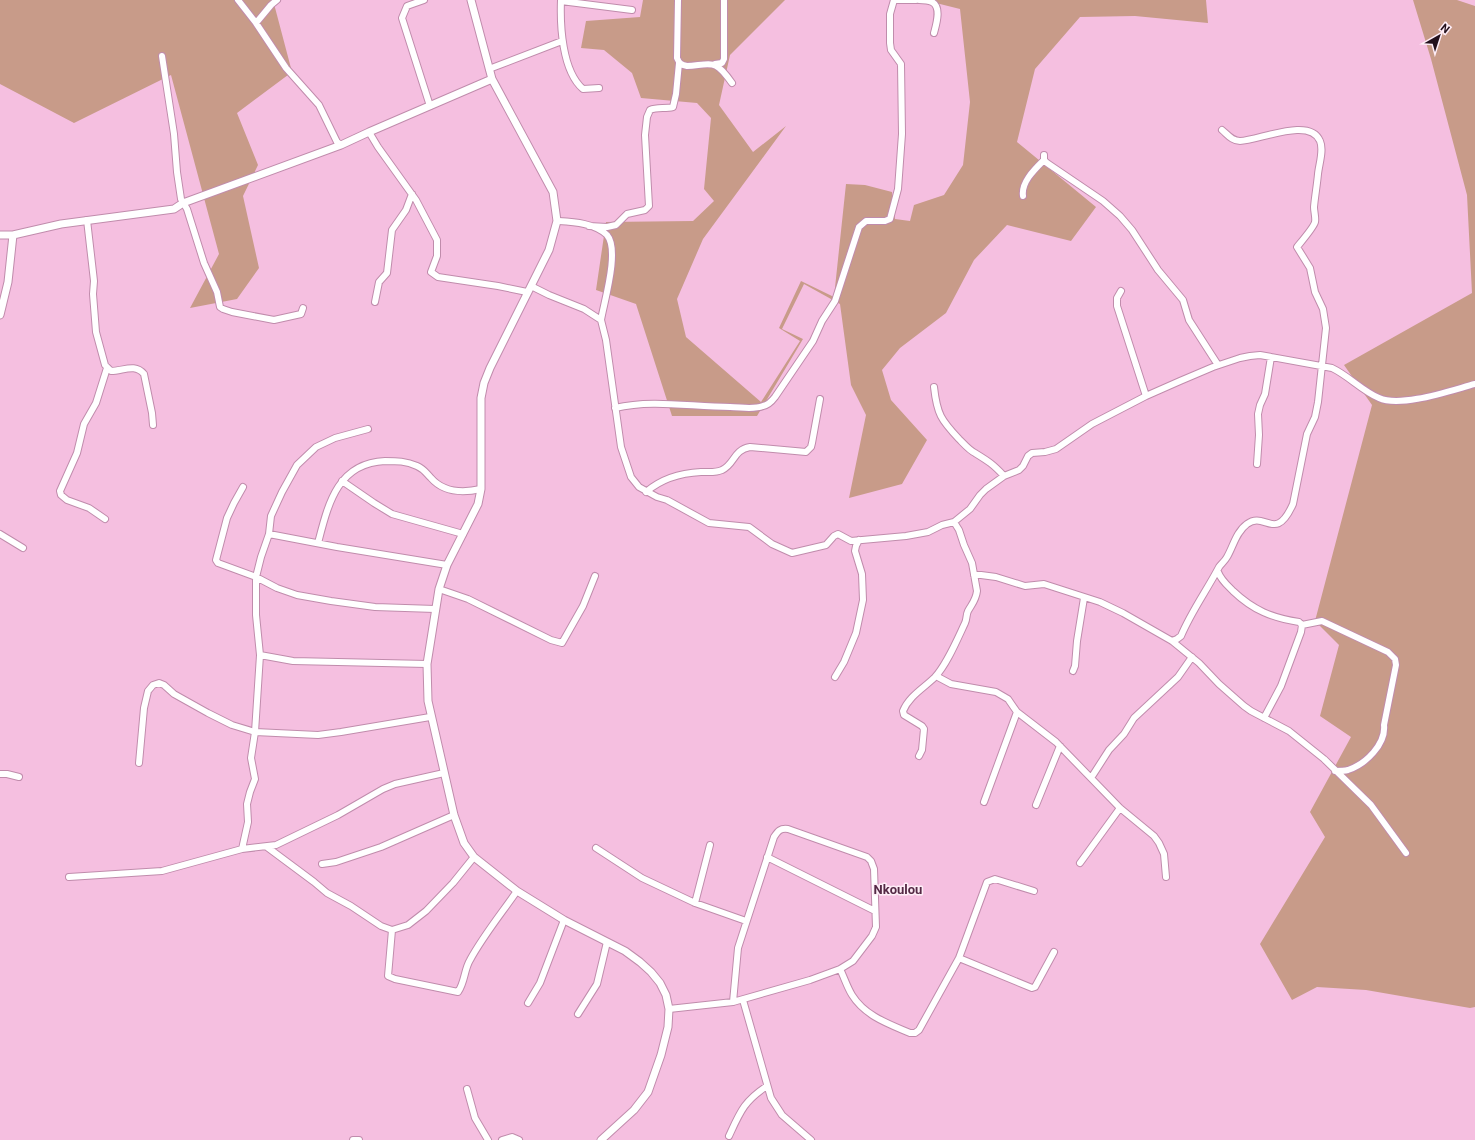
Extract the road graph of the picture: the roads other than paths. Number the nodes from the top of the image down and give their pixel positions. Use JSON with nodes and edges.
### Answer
{"nodes":[{"id":1,"x":238,"y":0,"type":"edge"},
{"id":2,"x":277,"y":0,"type":"edge"},
{"id":3,"x":424,"y":0,"type":"edge"},
{"id":4,"x":471,"y":0,"type":"edge"},
{"id":5,"x":678,"y":0,"type":"edge"},
{"id":6,"x":724,"y":0,"type":"edge"},
{"id":7,"x":894,"y":0,"type":"edge"},
{"id":8,"x":916,"y":0,"type":"edge"},
{"id":9,"x":919,"y":0,"type":"edge"},
{"id":10,"x":561,"y":1,"type":"edge"},
{"id":11,"x":632,"y":10,"type":"dead end"},
{"id":12,"x":256,"y":23,"type":"junction"},
{"id":13,"x":934,"y":33,"type":"dead end"},
{"id":14,"x":562,"y":41,"type":"junction"},
{"id":15,"x":162,"y":56,"type":"dead end"},
{"id":16,"x":679,"y":63,"type":"junction"},
{"id":17,"x":714,"y":64,"type":"junction"},
{"id":18,"x":489,"y":69,"type":"junction"},
{"id":19,"x":492,"y":79,"type":"junction"},
{"id":20,"x":732,"y":83,"type":"dead end"},
{"id":21,"x":599,"y":88,"type":"dead end"},
{"id":22,"x":430,"y":106,"type":"junction"},
{"id":23,"x":1222,"y":130,"type":"dead end"},
{"id":24,"x":369,"y":132,"type":"junction"},
{"id":25,"x":341,"y":145,"type":"junction"},
{"id":26,"x":412,"y":194,"type":"junction"},
{"id":27,"x":1023,"y":196,"type":"dead end"},
{"id":28,"x":183,"y":203,"type":"junction"},
{"id":29,"x":87,"y":220,"type":"junction"},
{"id":30,"x":557,"y":221,"type":"junction"},
{"id":31,"x":589,"y":226,"type":"junction"},
{"id":32,"x":0,"y":235,"type":"edge"},
{"id":33,"x":13,"y":236,"type":"junction"},
{"id":34,"x":529,"y":289,"type":"junction"},
{"id":35,"x":1121,"y":291,"type":"dead end"},
{"id":36,"x":375,"y":302,"type":"dead end"},
{"id":37,"x":303,"y":308,"type":"dead end"},
{"id":38,"x":0,"y":316,"type":"edge"},
{"id":39,"x":601,"y":320,"type":"junction"},
{"id":40,"x":1271,"y":357,"type":"junction"},
{"id":41,"x":1218,"y":365,"type":"junction"},
{"id":42,"x":1321,"y":366,"type":"junction"},
{"id":43,"x":107,"y":368,"type":"junction"},
{"id":44,"x":1475,"y":384,"type":"edge"},
{"id":45,"x":934,"y":387,"type":"dead end"},
{"id":46,"x":1146,"y":396,"type":"junction"},
{"id":47,"x":820,"y":399,"type":"dead end"},
{"id":48,"x":615,"y":408,"type":"junction"},
{"id":49,"x":152,"y":425,"type":"dead end"},
{"id":50,"x":368,"y":429,"type":"dead end"},
{"id":51,"x":1257,"y":464,"type":"dead end"},
{"id":52,"x":1004,"y":476,"type":"junction"},
{"id":53,"x":342,"y":481,"type":"junction"},
{"id":54,"x":243,"y":487,"type":"dead end"},
{"id":55,"x":481,"y":489,"type":"junction"},
{"id":56,"x":646,"y":492,"type":"junction"},
{"id":57,"x":105,"y":519,"type":"dead end"},
{"id":58,"x":954,"y":522,"type":"junction"},
{"id":59,"x":0,"y":534,"type":"edge"},
{"id":60,"x":269,"y":534,"type":"junction"},
{"id":61,"x":463,"y":534,"type":"junction"},
{"id":62,"x":859,"y":540,"type":"junction"},
{"id":63,"x":318,"y":543,"type":"junction"},
{"id":64,"x":23,"y":548,"type":"dead end"},
{"id":65,"x":447,"y":565,"type":"junction"},
{"id":66,"x":1218,"y":572,"type":"junction"},
{"id":67,"x":595,"y":576,"type":"dead end"},
{"id":68,"x":974,"y":576,"type":"junction"},
{"id":69,"x":256,"y":577,"type":"junction"},
{"id":70,"x":439,"y":589,"type":"junction"},
{"id":71,"x":1084,"y":598,"type":"junction"},
{"id":72,"x":435,"y":609,"type":"junction"},
{"id":73,"x":1302,"y":625,"type":"junction"},
{"id":74,"x":1172,"y":641,"type":"junction"},
{"id":75,"x":260,"y":655,"type":"junction"},
{"id":76,"x":1192,"y":658,"type":"junction"},
{"id":77,"x":427,"y":664,"type":"junction"},
{"id":78,"x":1073,"y":671,"type":"dead end"},
{"id":79,"x":936,"y":676,"type":"junction"},
{"id":80,"x":835,"y":677,"type":"dead end"},
{"id":81,"x":1017,"y":712,"type":"junction"},
{"id":82,"x":430,"y":717,"type":"junction"},
{"id":83,"x":1264,"y":718,"type":"junction"},
{"id":84,"x":255,"y":732,"type":"junction"},
{"id":85,"x":1060,"y":746,"type":"junction"},
{"id":86,"x":919,"y":756,"type":"dead end"},
{"id":87,"x":138,"y":763,"type":"dead end"},
{"id":88,"x":1335,"y":771,"type":"junction"},
{"id":89,"x":444,"y":773,"type":"junction"},
{"id":90,"x":0,"y":774,"type":"edge"},
{"id":91,"x":19,"y":777,"type":"dead end"},
{"id":92,"x":1091,"y":778,"type":"junction"},
{"id":93,"x":984,"y":802,"type":"dead end"},
{"id":94,"x":1036,"y":805,"type":"dead end"},
{"id":95,"x":1120,"y":808,"type":"junction"},
{"id":96,"x":454,"y":815,"type":"junction"},
{"id":97,"x":710,"y":844,"type":"dead end"},
{"id":98,"x":267,"y":847,"type":"junction"},
{"id":99,"x":596,"y":848,"type":"dead end"},
{"id":100,"x":242,"y":849,"type":"junction"},
{"id":101,"x":1406,"y":853,"type":"dead end"},
{"id":102,"x":474,"y":857,"type":"junction"},
{"id":103,"x":767,"y":857,"type":"junction"},
{"id":104,"x":1080,"y":863,"type":"dead end"},
{"id":105,"x":322,"y":864,"type":"dead end"},
{"id":106,"x":69,"y":877,"type":"dead end"},
{"id":107,"x":1166,"y":877,"type":"dead end"},
{"id":108,"x":517,"y":891,"type":"junction"},
{"id":109,"x":1034,"y":891,"type":"dead end"},
{"id":110,"x":695,"y":903,"type":"junction"},
{"id":111,"x":876,"y":911,"type":"junction"},
{"id":112,"x":564,"y":920,"type":"junction"},
{"id":113,"x":746,"y":921,"type":"junction"},
{"id":114,"x":392,"y":930,"type":"junction"},
{"id":115,"x":607,"y":942,"type":"junction"},
{"id":116,"x":1054,"y":952,"type":"dead end"},
{"id":117,"x":959,"y":958,"type":"junction"},
{"id":118,"x":840,"y":969,"type":"junction"},
{"id":119,"x":743,"y":1000,"type":"junction"},
{"id":120,"x":733,"y":1002,"type":"junction"},
{"id":121,"x":528,"y":1003,"type":"dead end"},
{"id":122,"x":669,"y":1009,"type":"junction"},
{"id":123,"x":578,"y":1014,"type":"dead end"},
{"id":124,"x":767,"y":1086,"type":"junction"},
{"id":125,"x":467,"y":1088,"type":"dead end"},
{"id":126,"x":729,"y":1136,"type":"dead end"},
{"id":127,"x":353,"y":1140,"type":"edge"},
{"id":128,"x":359,"y":1140,"type":"edge"},
{"id":129,"x":488,"y":1140,"type":"edge"},
{"id":130,"x":502,"y":1140,"type":"edge"},
{"id":131,"x":519,"y":1140,"type":"edge"},
{"id":132,"x":601,"y":1140,"type":"edge"},
{"id":133,"x":811,"y":1140,"type":"edge"}],
"edges":[{"from":1,"to":12,"type":"street"},
{"from":2,"to":12,"type":"street"},
{"from":3,"to":22,"type":"street"},
{"from":4,"to":18,"type":"street"},
{"from":5,"to":16,"type":"street"},
{"from":6,"to":17,"type":"street"},
{"from":7,"to":8,"type":"street"},
{"from":7,"to":48,"type":"street"},
{"from":9,"to":13,"type":"street"},
{"from":10,"to":11,"type":"street"},
{"from":10,"to":14,"type":"street"},
{"from":12,"to":25,"type":"street"},
{"from":14,"to":18,"type":"street"},
{"from":14,"to":21,"type":"street"},
{"from":15,"to":28,"type":"street"},
{"from":16,"to":17,"type":"street"},
{"from":16,"to":31,"type":"street"},
{"from":17,"to":20,"type":"street"},
{"from":18,"to":19,"type":"street"},
{"from":19,"to":22,"type":"street"},
{"from":19,"to":30,"type":"street"},
{"from":22,"to":24,"type":"street"},
{"from":23,"to":42,"type":"street"},
{"from":24,"to":25,"type":"street"},
{"from":24,"to":26,"type":"street"},
{"from":25,"to":28,"type":"street"},
{"from":26,"to":34,"type":"street"},
{"from":26,"to":36,"type":"street"},
{"from":27,"to":41,"type":"street"},
{"from":28,"to":29,"type":"street"},
{"from":28,"to":37,"type":"street"},
{"from":29,"to":33,"type":"street"},
{"from":29,"to":43,"type":"street"},
{"from":30,"to":31,"type":"street"},
{"from":30,"to":34,"type":"street"},
{"from":31,"to":39,"type":"street"},
{"from":32,"to":33,"type":"street"},
{"from":33,"to":38,"type":"street"},
{"from":34,"to":39,"type":"street"},
{"from":34,"to":55,"type":"street"},
{"from":35,"to":46,"type":"street"},
{"from":39,"to":48,"type":"street"},
{"from":40,"to":41,"type":"street"},
{"from":40,"to":42,"type":"street"},
{"from":40,"to":51,"type":"street"},
{"from":41,"to":46,"type":"street"},
{"from":42,"to":44,"type":"street"},
{"from":42,"to":66,"type":"street"},
{"from":43,"to":49,"type":"street"},
{"from":43,"to":57,"type":"street"},
{"from":45,"to":52,"type":"street"},
{"from":46,"to":52,"type":"street"},
{"from":47,"to":56,"type":"street"},
{"from":48,"to":56,"type":"street"},
{"from":50,"to":60,"type":"street"},
{"from":52,"to":58,"type":"street"},
{"from":53,"to":55,"type":"street"},
{"from":53,"to":61,"type":"street"},
{"from":53,"to":63,"type":"street"},
{"from":54,"to":69,"type":"street"},
{"from":55,"to":61,"type":"street"},
{"from":56,"to":62,"type":"street"},
{"from":58,"to":62,"type":"street"},
{"from":58,"to":68,"type":"street"},
{"from":59,"to":64,"type":"street"},
{"from":60,"to":63,"type":"street"},
{"from":60,"to":69,"type":"street"},
{"from":61,"to":65,"type":"street"},
{"from":62,"to":80,"type":"street"},
{"from":63,"to":65,"type":"street"},
{"from":65,"to":70,"type":"street"},
{"from":66,"to":73,"type":"street"},
{"from":66,"to":74,"type":"street"},
{"from":67,"to":70,"type":"street"},
{"from":68,"to":71,"type":"street"},
{"from":68,"to":79,"type":"street"},
{"from":69,"to":72,"type":"street"},
{"from":69,"to":75,"type":"street"},
{"from":70,"to":72,"type":"street"},
{"from":71,"to":74,"type":"street"},
{"from":71,"to":78,"type":"street"},
{"from":72,"to":77,"type":"street"},
{"from":73,"to":83,"type":"street"},
{"from":73,"to":88,"type":"street"},
{"from":74,"to":76,"type":"street"},
{"from":75,"to":77,"type":"street"},
{"from":75,"to":84,"type":"street"},
{"from":76,"to":83,"type":"street"},
{"from":76,"to":92,"type":"street"},
{"from":77,"to":82,"type":"street"},
{"from":79,"to":81,"type":"street"},
{"from":79,"to":86,"type":"street"},
{"from":81,"to":85,"type":"street"},
{"from":81,"to":93,"type":"street"},
{"from":82,"to":84,"type":"street"},
{"from":82,"to":89,"type":"street"},
{"from":83,"to":88,"type":"street"},
{"from":84,"to":87,"type":"street"},
{"from":84,"to":100,"type":"street"},
{"from":85,"to":92,"type":"street"},
{"from":85,"to":94,"type":"street"},
{"from":88,"to":101,"type":"street"},
{"from":89,"to":96,"type":"street"},
{"from":89,"to":98,"type":"street"},
{"from":90,"to":91,"type":"street"},
{"from":92,"to":95,"type":"street"},
{"from":95,"to":104,"type":"street"},
{"from":95,"to":107,"type":"street"},
{"from":96,"to":102,"type":"street"},
{"from":96,"to":105,"type":"street"},
{"from":97,"to":110,"type":"street"},
{"from":98,"to":100,"type":"street"},
{"from":98,"to":114,"type":"street"},
{"from":99,"to":110,"type":"street"},
{"from":100,"to":106,"type":"street"},
{"from":102,"to":108,"type":"street"},
{"from":102,"to":114,"type":"street"},
{"from":103,"to":111,"type":"street"},
{"from":103,"to":111,"type":"street"},
{"from":103,"to":113,"type":"street"},
{"from":108,"to":112,"type":"street"},
{"from":108,"to":114,"type":"street"},
{"from":109,"to":117,"type":"street"},
{"from":110,"to":113,"type":"street"},
{"from":111,"to":118,"type":"street"},
{"from":112,"to":115,"type":"street"},
{"from":112,"to":121,"type":"street"},
{"from":113,"to":120,"type":"street"},
{"from":115,"to":122,"type":"street"},
{"from":115,"to":123,"type":"street"},
{"from":116,"to":117,"type":"street"},
{"from":117,"to":118,"type":"street"},
{"from":118,"to":119,"type":"street"},
{"from":119,"to":120,"type":"street"},
{"from":119,"to":124,"type":"street"},
{"from":120,"to":122,"type":"street"},
{"from":122,"to":132,"type":"street"},
{"from":124,"to":126,"type":"street"},
{"from":124,"to":133,"type":"street"},
{"from":125,"to":129,"type":"street"},
{"from":127,"to":128,"type":"street"},
{"from":130,"to":131,"type":"street"}]}
